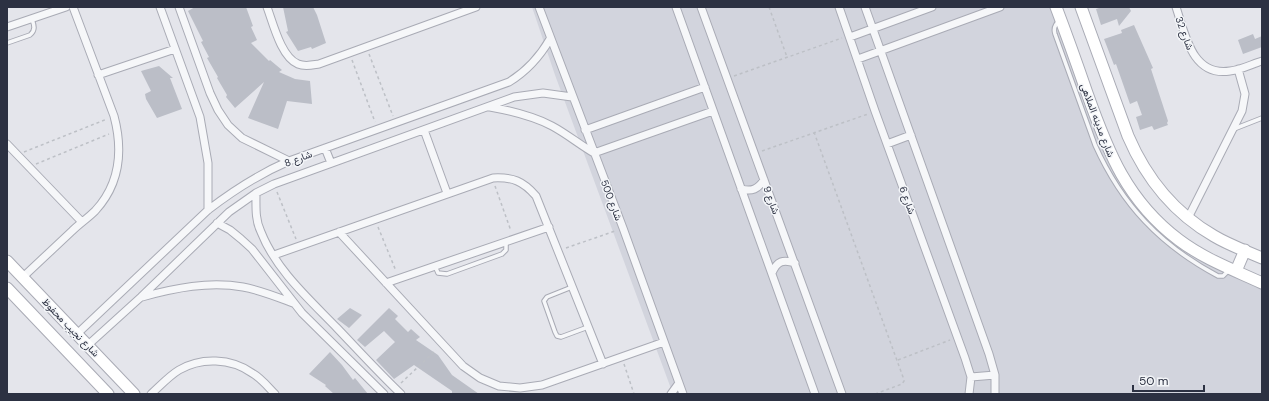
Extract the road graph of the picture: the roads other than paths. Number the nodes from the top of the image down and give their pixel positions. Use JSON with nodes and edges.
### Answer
{"nodes":[{"id":1,"x":66,"y":7,"type":"edge"},
{"id":2,"x":73,"y":7,"type":"edge"},
{"id":3,"x":160,"y":7,"type":"edge"},
{"id":4,"x":179,"y":7,"type":"edge"},
{"id":5,"x":267,"y":7,"type":"edge"},
{"id":6,"x":476,"y":7,"type":"edge"},
{"id":7,"x":539,"y":7,"type":"edge"},
{"id":8,"x":676,"y":7,"type":"edge"},
{"id":9,"x":701,"y":7,"type":"edge"},
{"id":10,"x":839,"y":7,"type":"edge"},
{"id":11,"x":865,"y":7,"type":"edge"},
{"id":12,"x":932,"y":7,"type":"edge"},
{"id":13,"x":1000,"y":7,"type":"edge"},
{"id":14,"x":1056,"y":7,"type":"edge"},
{"id":15,"x":1082,"y":7,"type":"edge"},
{"id":16,"x":1176,"y":7,"type":"edge"},
{"id":17,"x":32,"y":19,"type":"junction"},
{"id":18,"x":7,"y":27,"type":"edge"},
{"id":19,"x":873,"y":29,"type":"junction"},
{"id":20,"x":850,"y":36,"type":"junction"},
{"id":21,"x":550,"y":39,"type":"junction"},
{"id":22,"x":7,"y":43,"type":"edge"},
{"id":23,"x":176,"y":49,"type":"junction"},
{"id":24,"x":881,"y":51,"type":"junction"},
{"id":25,"x":858,"y":59,"type":"junction"},
{"id":26,"x":1262,"y":61,"type":"edge"},
{"id":27,"x":1238,"y":69,"type":"junction"},
{"id":28,"x":98,"y":75,"type":"junction"},
{"id":29,"x":705,"y":87,"type":"junction"},
{"id":30,"x":572,"y":97,"type":"junction"},
{"id":31,"x":489,"y":107,"type":"junction"},
{"id":32,"x":713,"y":111,"type":"junction"},
{"id":33,"x":1262,"y":118,"type":"edge"},
{"id":34,"x":1233,"y":129,"type":"junction"},
{"id":35,"x":424,"y":130,"type":"junction"},
{"id":36,"x":585,"y":130,"type":"junction"},
{"id":37,"x":911,"y":135,"type":"junction"},
{"id":38,"x":7,"y":144,"type":"edge"},
{"id":39,"x":887,"y":144,"type":"junction"},
{"id":40,"x":325,"y":148,"type":"junction"},
{"id":41,"x":594,"y":153,"type":"junction"},
{"id":42,"x":289,"y":161,"type":"junction"},
{"id":43,"x":331,"y":163,"type":"junction"},
{"id":44,"x":764,"y":180,"type":"junction"},
{"id":45,"x":741,"y":189,"type":"junction"},
{"id":46,"x":256,"y":193,"type":"junction"},
{"id":47,"x":447,"y":193,"type":"junction"},
{"id":48,"x":208,"y":210,"type":"junction"},
{"id":49,"x":1188,"y":218,"type":"junction"},
{"id":50,"x":82,"y":222,"type":"junction"},
{"id":51,"x":217,"y":223,"type":"junction"},
{"id":52,"x":549,"y":227,"type":"junction"},
{"id":53,"x":339,"y":232,"type":"junction"},
{"id":54,"x":506,"y":242,"type":"junction"},
{"id":55,"x":1245,"y":250,"type":"junction"},
{"id":56,"x":273,"y":254,"type":"junction"},
{"id":57,"x":1262,"y":258,"type":"edge"},
{"id":58,"x":7,"y":261,"type":"edge"},
{"id":59,"x":261,"y":261,"type":"junction"},
{"id":60,"x":795,"y":263,"type":"junction"},
{"id":61,"x":435,"y":266,"type":"junction"},
{"id":62,"x":1233,"y":270,"type":"junction"},
{"id":63,"x":772,"y":273,"type":"junction"},
{"id":64,"x":23,"y":277,"type":"junction"},
{"id":65,"x":386,"y":283,"type":"junction"},
{"id":66,"x":1262,"y":283,"type":"edge"},
{"id":67,"x":572,"y":286,"type":"junction"},
{"id":68,"x":7,"y":288,"type":"edge"},
{"id":69,"x":142,"y":297,"type":"junction"},
{"id":70,"x":294,"y":303,"type":"junction"},
{"id":71,"x":50,"y":305,"type":"junction"},
{"id":72,"x":36,"y":319,"type":"junction"},
{"id":73,"x":588,"y":327,"type":"junction"},
{"id":74,"x":78,"y":334,"type":"junction"},
{"id":75,"x":664,"y":342,"type":"junction"},
{"id":76,"x":88,"y":345,"type":"junction"},
{"id":77,"x":603,"y":364,"type":"junction"},
{"id":78,"x":995,"y":374,"type":"junction"},
{"id":79,"x":971,"y":377,"type":"junction"},
{"id":80,"x":387,"y":380,"type":"junction"},
{"id":81,"x":679,"y":383,"type":"junction"},
{"id":82,"x":378,"y":388,"type":"junction"},
{"id":83,"x":398,"y":391,"type":"edge"},
{"id":84,"x":108,"y":394,"type":"edge"},
{"id":85,"x":134,"y":394,"type":"edge"},
{"id":86,"x":151,"y":394,"type":"edge"},
{"id":87,"x":275,"y":394,"type":"edge"},
{"id":88,"x":384,"y":394,"type":"edge"},
{"id":89,"x":671,"y":394,"type":"edge"},
{"id":90,"x":683,"y":394,"type":"edge"},
{"id":91,"x":815,"y":394,"type":"edge"},
{"id":92,"x":842,"y":394,"type":"edge"},
{"id":93,"x":969,"y":394,"type":"edge"},
{"id":94,"x":995,"y":394,"type":"edge"}],
"edges":[{"from":1,"to":17,"type":"street"},
{"from":2,"to":28,"type":"street"},
{"from":3,"to":23,"type":"street"},
{"from":4,"to":42,"type":"street"},
{"from":5,"to":6,"type":"street"},
{"from":7,"to":21,"type":"street","name":"شارع 500"},
{"from":8,"to":29,"type":"street"},
{"from":9,"to":44,"type":"street","name":"شارع 9"},
{"from":10,"to":20,"type":"street","name":"شارع 6"},
{"from":11,"to":19,"type":"street"},
{"from":12,"to":19,"type":"street"},
{"from":13,"to":24,"type":"street"},
{"from":14,"to":62,"type":"street","name":"شارع مدينه الملاهى"},
{"from":15,"to":49,"type":"street"},
{"from":16,"to":27,"type":"street","name":"شارع 32"},
{"from":17,"to":18,"type":"street"},
{"from":17,"to":22,"type":"lane"},
{"from":19,"to":20,"type":"street"},
{"from":19,"to":24,"type":"street"},
{"from":20,"to":25,"type":"street","name":"شارع 6"},
{"from":21,"to":30,"type":"street","name":"شارع 500"},
{"from":21,"to":40,"type":"street","name":"شارع 8"},
{"from":23,"to":28,"type":"street"},
{"from":23,"to":48,"type":"street"},
{"from":24,"to":25,"type":"street"},
{"from":24,"to":37,"type":"street"},
{"from":25,"to":39,"type":"street","name":"شارع 6"},
{"from":26,"to":27,"type":"street","name":"شارع 32"},
{"from":27,"to":34,"type":"street"},
{"from":28,"to":50,"type":"street"},
{"from":29,"to":32,"type":"street"},
{"from":29,"to":36,"type":"street"},
{"from":30,"to":31,"type":"street","name":"شارع 8"},
{"from":30,"to":36,"type":"street","name":"شارع 500"},
{"from":31,"to":35,"type":"street","name":"شارع 8"},
{"from":31,"to":41,"type":"street"},
{"from":32,"to":41,"type":"street"},
{"from":32,"to":45,"type":"street"},
{"from":33,"to":34,"type":"lane"},
{"from":34,"to":49,"type":"street"},
{"from":35,"to":43,"type":"street","name":"شارع 8"},
{"from":35,"to":47,"type":"street"},
{"from":36,"to":41,"type":"street","name":"شارع 500"},
{"from":37,"to":39,"type":"street"},
{"from":37,"to":78,"type":"street"},
{"from":38,"to":50,"type":"street"},
{"from":39,"to":79,"type":"street","name":"شارع 6"},
{"from":40,"to":42,"type":"street","name":"شارع 8"},
{"from":40,"to":43,"type":"street"},
{"from":41,"to":75,"type":"street","name":"شارع 500"},
{"from":42,"to":48,"type":"street","name":"شارع 8"},
{"from":43,"to":46,"type":"street","name":"شارع 8"},
{"from":44,"to":45,"type":"street"},
{"from":44,"to":60,"type":"street","name":"شارع 9"},
{"from":45,"to":63,"type":"street"},
{"from":46,"to":51,"type":"street","name":"شارع 8"},
{"from":46,"to":56,"type":"street"},
{"from":47,"to":52,"type":"street"},
{"from":47,"to":53,"type":"street"},
{"from":48,"to":74,"type":"street","name":"شارع 8"},
{"from":49,"to":55,"type":"street"},
{"from":50,"to":64,"type":"street"},
{"from":51,"to":59,"type":"street"},
{"from":51,"to":69,"type":"street","name":"شارع 8"},
{"from":52,"to":54,"type":"street"},
{"from":52,"to":67,"type":"street"},
{"from":53,"to":56,"type":"street"},
{"from":53,"to":65,"type":"street"},
{"from":54,"to":61,"type":"street"},
{"from":54,"to":61,"type":"lane"},
{"from":55,"to":57,"type":"street"},
{"from":55,"to":62,"type":"street"},
{"from":56,"to":59,"type":"street"},
{"from":56,"to":80,"type":"street"},
{"from":58,"to":64,"type":"street","name":"شارع نجيب محفوظ"},
{"from":59,"to":70,"type":"street"},
{"from":60,"to":63,"type":"street"},
{"from":60,"to":92,"type":"street","name":"شارع 9"},
{"from":61,"to":65,"type":"street"},
{"from":62,"to":66,"type":"street","name":"شارع مدينه الملاهى"},
{"from":63,"to":91,"type":"street"},
{"from":64,"to":71,"type":"street","name":"شارع نجيب محفوظ"},
{"from":65,"to":77,"type":"street"},
{"from":67,"to":73,"type":"street"},
{"from":67,"to":73,"type":"lane"},
{"from":68,"to":72,"type":"street","name":"شارع نجيب محفوظ"},
{"from":69,"to":70,"type":"street"},
{"from":69,"to":76,"type":"street","name":"شارع 8"},
{"from":70,"to":82,"type":"street"},
{"from":71,"to":72,"type":"street"},
{"from":71,"to":74,"type":"street","name":"شارع نجيب محفوظ"},
{"from":72,"to":84,"type":"street","name":"شارع نجيب محفوظ"},
{"from":73,"to":77,"type":"street"},
{"from":74,"to":76,"type":"street","name":"شارع نجيب محفوظ"},
{"from":75,"to":77,"type":"street"},
{"from":75,"to":81,"type":"street","name":"شارع 500"},
{"from":76,"to":85,"type":"street","name":"شارع نجيب محفوظ"},
{"from":78,"to":79,"type":"street"},
{"from":78,"to":94,"type":"street"},
{"from":79,"to":93,"type":"street","name":"شارع 6"},
{"from":80,"to":82,"type":"street"},
{"from":80,"to":83,"type":"street"},
{"from":81,"to":89,"type":"street"},
{"from":81,"to":90,"type":"street","name":"شارع 500"},
{"from":82,"to":88,"type":"street"},
{"from":86,"to":87,"type":"street"}]}
